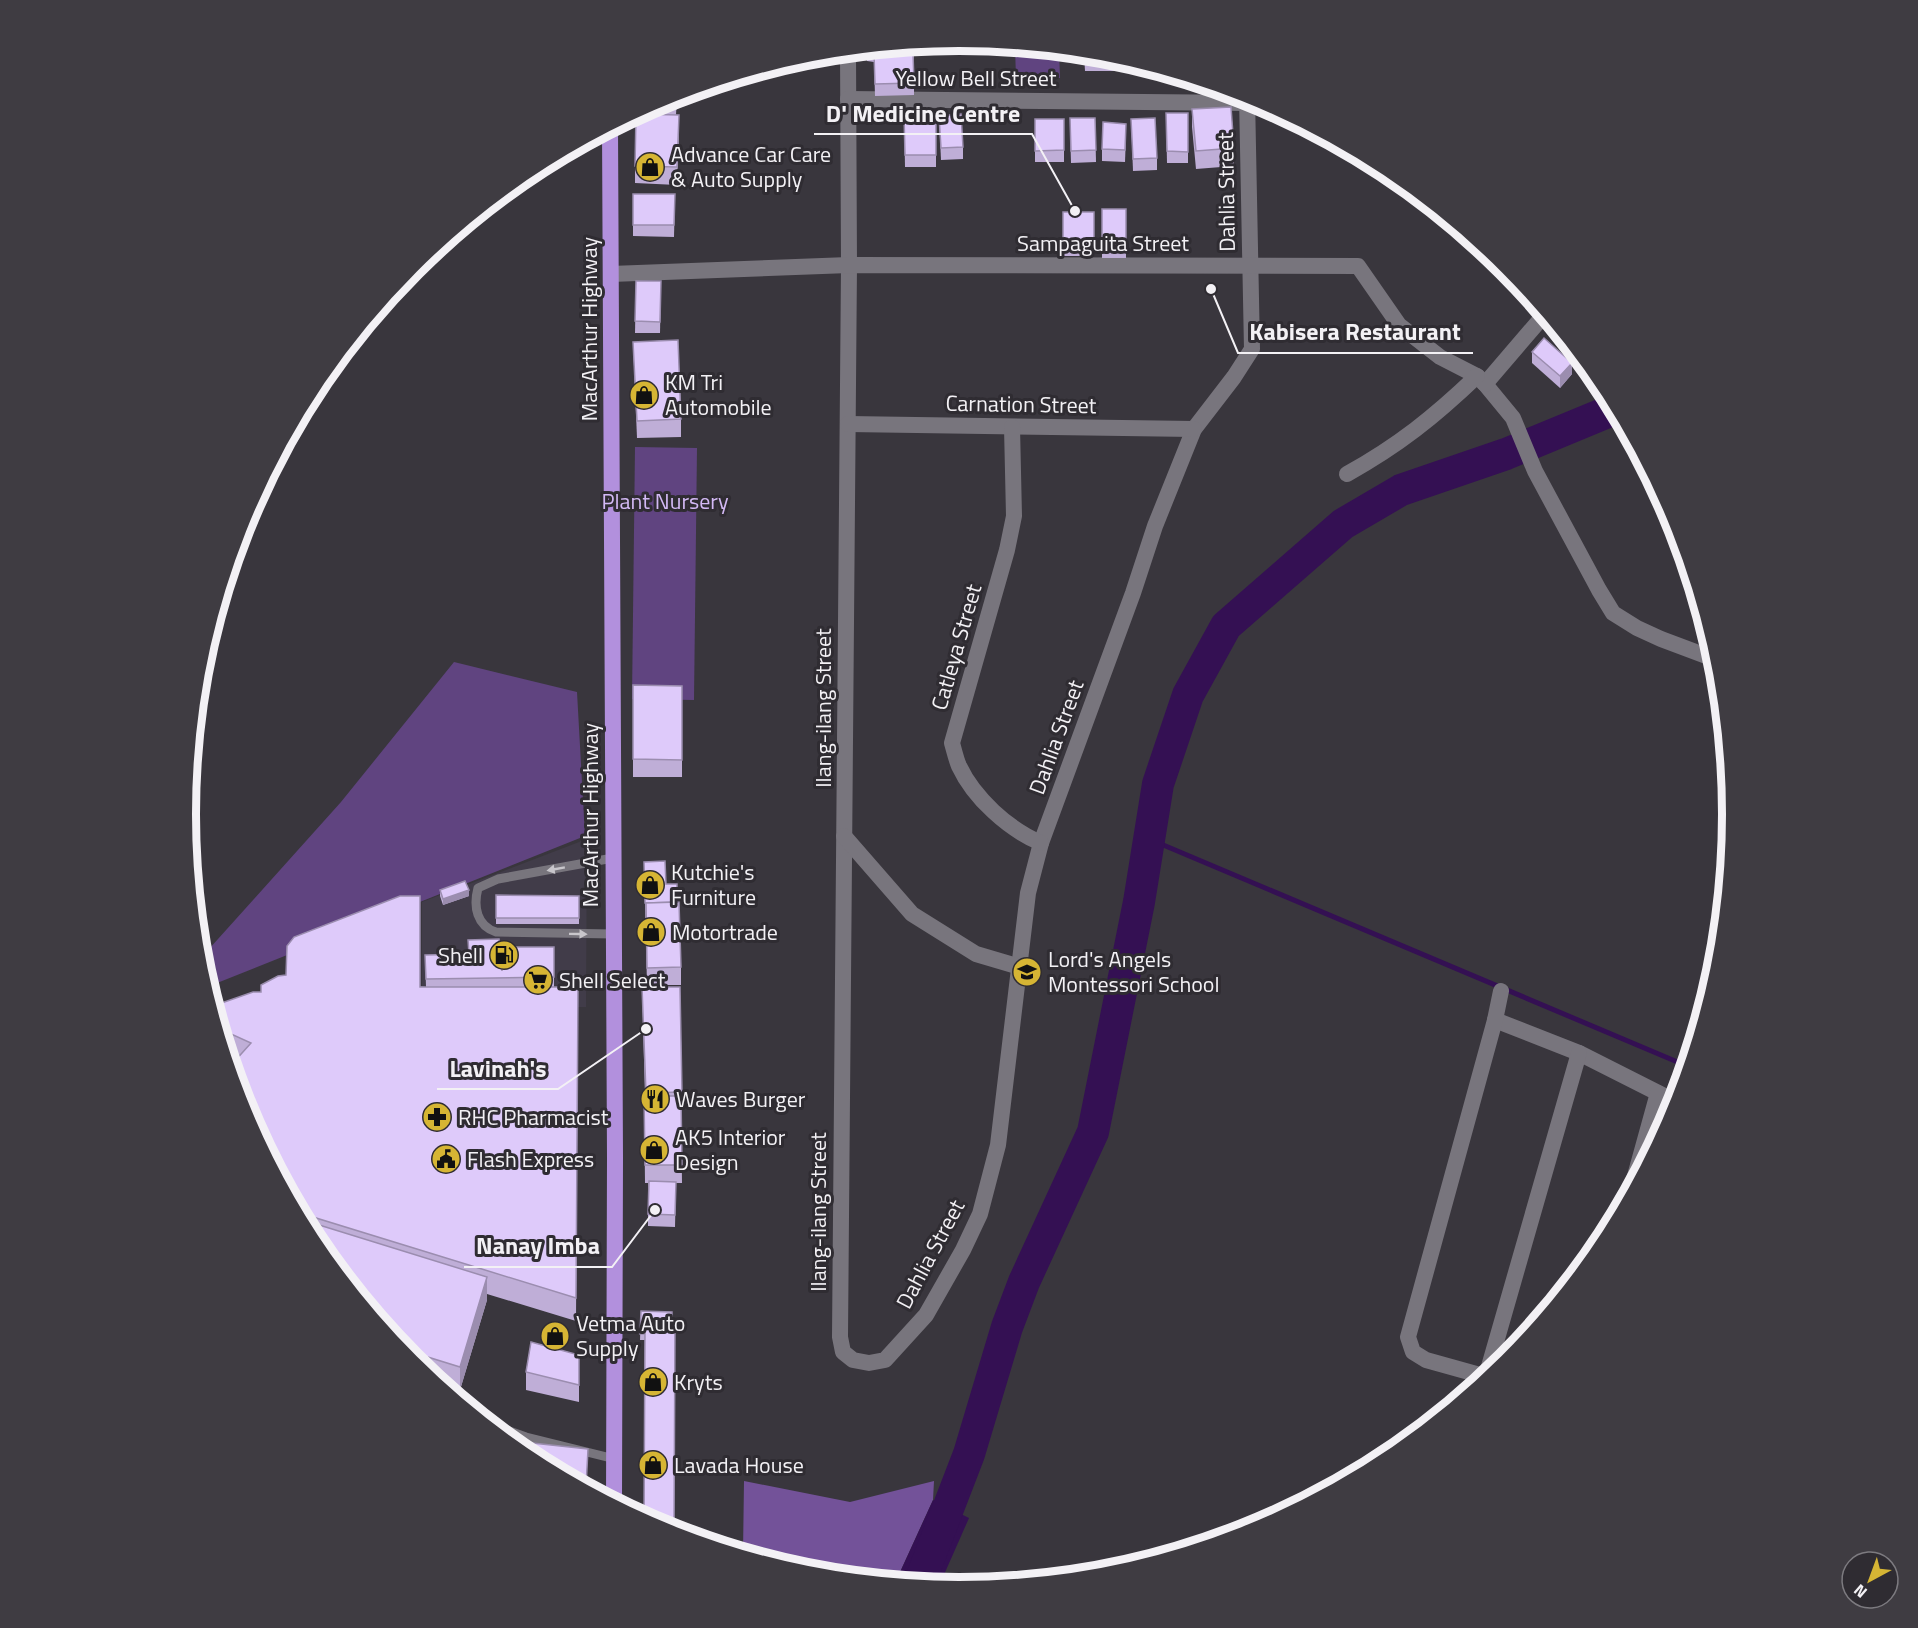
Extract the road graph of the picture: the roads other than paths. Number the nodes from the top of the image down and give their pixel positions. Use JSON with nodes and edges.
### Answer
{"nodes":[{"id":1,"x":848,"y":60,"type":"edge"},
{"id":2,"x":848,"y":99,"type":"junction"},
{"id":3,"x":1227,"y":100,"type":"edge"},
{"id":4,"x":1247,"y":108,"type":"edge"},
{"id":5,"x":610,"y":136,"type":"edge"},
{"id":6,"x":849,"y":265,"type":"junction"},
{"id":7,"x":1250,"y":266,"type":"junction"},
{"id":8,"x":611,"y":274,"type":"junction"},
{"id":9,"x":1540,"y":319,"type":"edge"},
{"id":10,"x":1481,"y":380,"type":"junction"},
{"id":11,"x":848,"y":424,"type":"junction"},
{"id":12,"x":1012,"y":427,"type":"junction"},
{"id":13,"x":1194,"y":429,"type":"junction"},
{"id":14,"x":1347,"y":474,"type":"dead end"},
{"id":15,"x":1705,"y":655,"type":"edge"},
{"id":16,"x":844,"y":836,"type":"junction"},
{"id":17,"x":1041,"y":843,"type":"junction"},
{"id":18,"x":613,"y":858,"type":"junction"},
{"id":19,"x":613,"y":934,"type":"junction"},
{"id":20,"x":1020,"y":967,"type":"junction"},
{"id":21,"x":1501,"y":991,"type":"dead end"},
{"id":22,"x":1495,"y":1020,"type":"junction"},
{"id":23,"x":1579,"y":1053,"type":"junction"},
{"id":24,"x":1658,"y":1093,"type":"junction"},
{"id":25,"x":1667,"y":1098,"type":"edge"},
{"id":26,"x":1641,"y":1155,"type":"edge"},
{"id":27,"x":853,"y":1360,"type":"joint"},
{"id":28,"x":1490,"y":1362,"type":"edge"},
{"id":29,"x":1477,"y":1374,"type":"edge"},
{"id":30,"x":514,"y":1433,"type":"edge"},
{"id":31,"x":615,"y":1459,"type":"junction"},
{"id":32,"x":614,"y":1494,"type":"edge"}],
"edges":[{"from":1,"to":2,"type":"street","name":"Ilang-ilang Street"},
{"from":2,"to":3,"type":"street","name":"Yellow Bell Street"},
{"from":2,"to":6,"type":"street","name":"Ilang-ilang Street"},
{"from":4,"to":7,"type":"street","name":"Dahlia Street"},
{"from":5,"to":8,"type":"highway","name":"MacArthur Highway"},
{"from":6,"to":7,"type":"street","name":"Sampaguita Street"},
{"from":6,"to":8,"type":"street","name":"Sampaguita Street"},
{"from":6,"to":11,"type":"street","name":"Ilang-ilang Street"},
{"from":7,"to":10,"type":"street","name":"Sampaguita Street"},
{"from":7,"to":13,"type":"street","name":"Dahlia Street"},
{"from":8,"to":18,"type":"highway","name":"MacArthur Highway"},
{"from":9,"to":10,"type":"street"},
{"from":10,"to":14,"type":"street"},
{"from":10,"to":15,"type":"street","name":"Sampaguita Street"},
{"from":11,"to":12,"type":"street","name":"Carnation Street"},
{"from":11,"to":16,"type":"street","name":"Ilang-ilang Street"},
{"from":12,"to":13,"type":"street","name":"Carnation Street"},
{"from":12,"to":17,"type":"street","name":"Catleya Street"},
{"from":13,"to":17,"type":"street","name":"Dahlia Street"},
{"from":16,"to":20,"type":"street"},
{"from":16,"to":27,"type":"street","name":"Ilang-ilang Street"},
{"from":17,"to":20,"type":"street","name":"Dahlia Street"},
{"from":18,"to":19,"type":"highway","name":"MacArthur Highway"},
{"from":18,"to":19,"type":"lane","one_way":true},
{"from":19,"to":31,"type":"highway","name":"MacArthur Highway"},
{"from":20,"to":27,"type":"street","name":"Dahlia Street"},
{"from":21,"to":22,"type":"street"},
{"from":22,"to":23,"type":"street"},
{"from":22,"to":29,"type":"street"},
{"from":23,"to":24,"type":"street"},
{"from":23,"to":28,"type":"street"},
{"from":24,"to":25,"type":"street"},
{"from":24,"to":26,"type":"street"},
{"from":30,"to":31,"type":"lane"},
{"from":31,"to":32,"type":"highway","name":"MacArthur Highway"}]}
